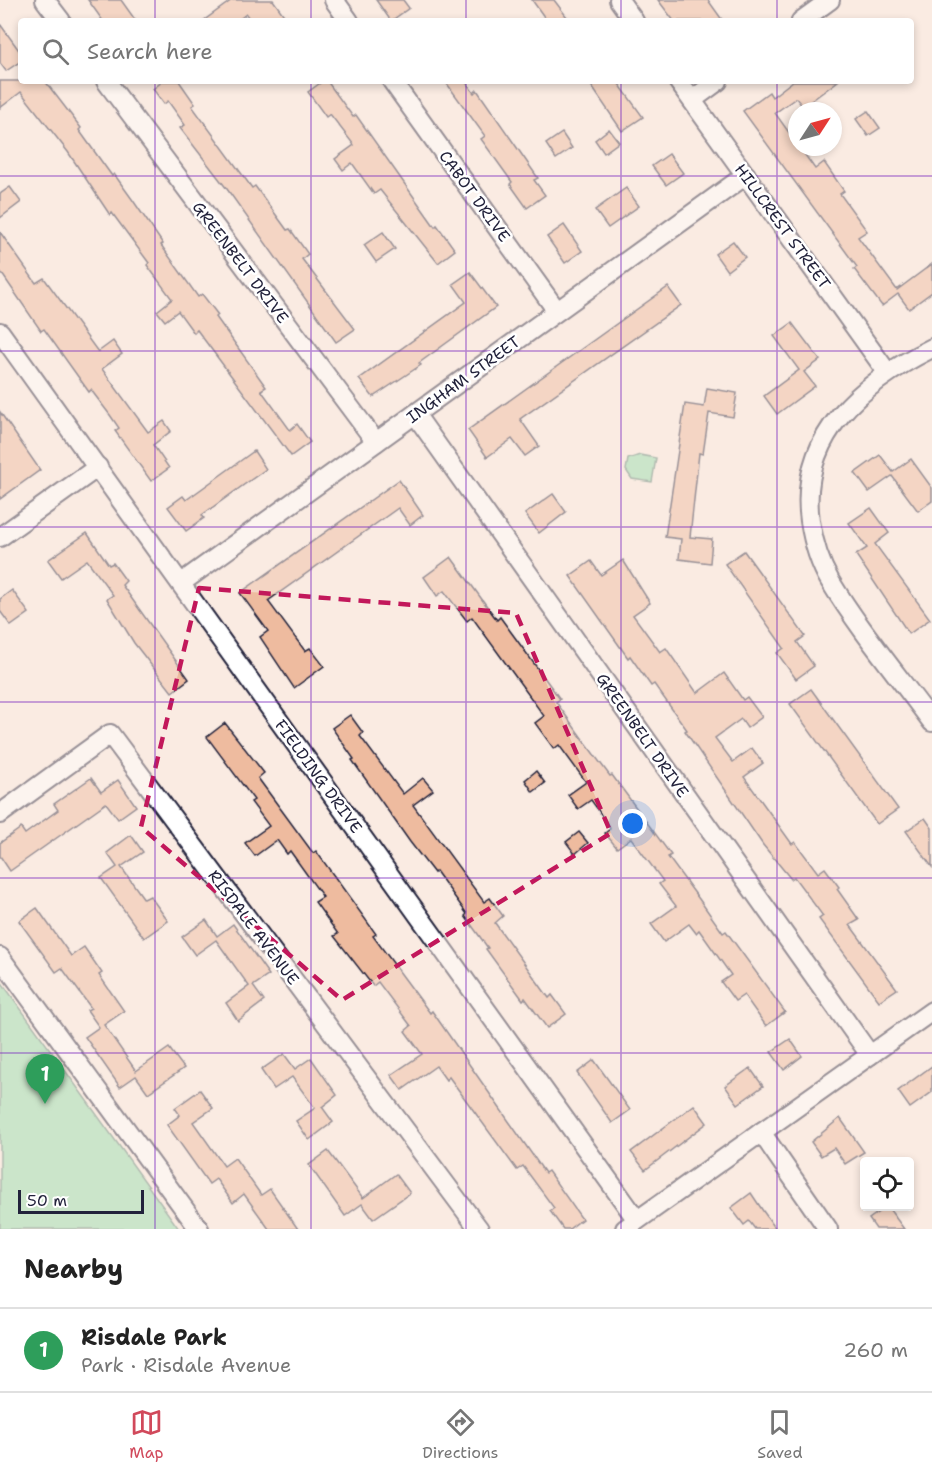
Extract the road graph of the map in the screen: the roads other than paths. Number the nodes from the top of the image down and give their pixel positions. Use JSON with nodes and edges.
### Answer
{"nodes":[{"id":1,"x":45,"y":0,"type":"edge"},
{"id":2,"x":334,"y":0,"type":"edge"},
{"id":3,"x":619,"y":0,"type":"edge"},
{"id":4,"x":830,"y":0,"type":"edge"},
{"id":5,"x":59,"y":18,"type":"edge"},
{"id":6,"x":347,"y":18,"type":"edge"},
{"id":7,"x":632,"y":18,"type":"edge"},
{"id":8,"x":805,"y":18,"type":"edge"},
{"id":9,"x":108,"y":84,"type":"edge"},
{"id":10,"x":394,"y":84,"type":"edge"},
{"id":11,"x":680,"y":84,"type":"edge"},
{"id":12,"x":714,"y":84,"type":"edge"},
{"id":13,"x":692,"y":100,"type":"junction"},
{"id":14,"x":746,"y":175,"type":"junction"},
{"id":15,"x":557,"y":311,"type":"junction"},
{"id":16,"x":0,"y":332,"type":"edge"},
{"id":17,"x":932,"y":348,"type":"edge"},
{"id":18,"x":887,"y":372,"type":"junction"},
{"id":19,"x":415,"y":414,"type":"junction"},
{"id":20,"x":376,"y":442,"type":"junction"},
{"id":21,"x":98,"y":467,"type":"junction"},
{"id":22,"x":0,"y":537,"type":"edge"},
{"id":23,"x":181,"y":583,"type":"junction"},
{"id":24,"x":932,"y":722,"type":"edge"},
{"id":25,"x":0,"y":814,"type":"edge"},
{"id":26,"x":0,"y":957,"type":"edge"},
{"id":27,"x":932,"y":1011,"type":"edge"},
{"id":28,"x":870,"y":1055,"type":"junction"},
{"id":29,"x":761,"y":1132,"type":"junction"},
{"id":30,"x":631,"y":1225,"type":"edge"},
{"id":31,"x":199,"y":1229,"type":"edge"},
{"id":32,"x":479,"y":1229,"type":"edge"},
{"id":33,"x":828,"y":1229,"type":"edge"}],
"edges":[{"from":1,"to":5,"type":"street"},
{"from":2,"to":6,"type":"street"},
{"from":3,"to":7,"type":"street"},
{"from":4,"to":8,"type":"street"},
{"from":9,"to":20,"type":"street","name":"GREENBELT DRIVE"},
{"from":10,"to":15,"type":"street","name":"CABOT DRIVE"},
{"from":11,"to":13,"type":"street","name":"HILLCREST STREET"},
{"from":12,"to":13,"type":"street"},
{"from":13,"to":14,"type":"street","name":"HILLCREST STREET"},
{"from":14,"to":15,"type":"street","name":"INGHAM STREET"},
{"from":14,"to":18,"type":"street","name":"HILLCREST STREET"},
{"from":15,"to":19,"type":"street","name":"INGHAM STREET"},
{"from":16,"to":21,"type":"street","name":"FIELDING DRIVE"},
{"from":17,"to":18,"type":"street"},
{"from":18,"to":24,"type":"street"},
{"from":19,"to":20,"type":"street","name":"INGHAM STREET"},
{"from":19,"to":28,"type":"street","name":"GREENBELT DRIVE"},
{"from":20,"to":23,"type":"street","name":"INGHAM STREET"},
{"from":21,"to":22,"type":"street"},
{"from":21,"to":23,"type":"street","name":"FIELDING DRIVE"},
{"from":23,"to":30,"type":"street","name":"FIELDING DRIVE"},
{"from":25,"to":32,"type":"street","name":"RISDALE AVENUE"},
{"from":26,"to":31,"type":"street"},
{"from":27,"to":28,"type":"street"},
{"from":28,"to":29,"type":"street"},
{"from":29,"to":30,"type":"street"},
{"from":29,"to":33,"type":"street"}]}
